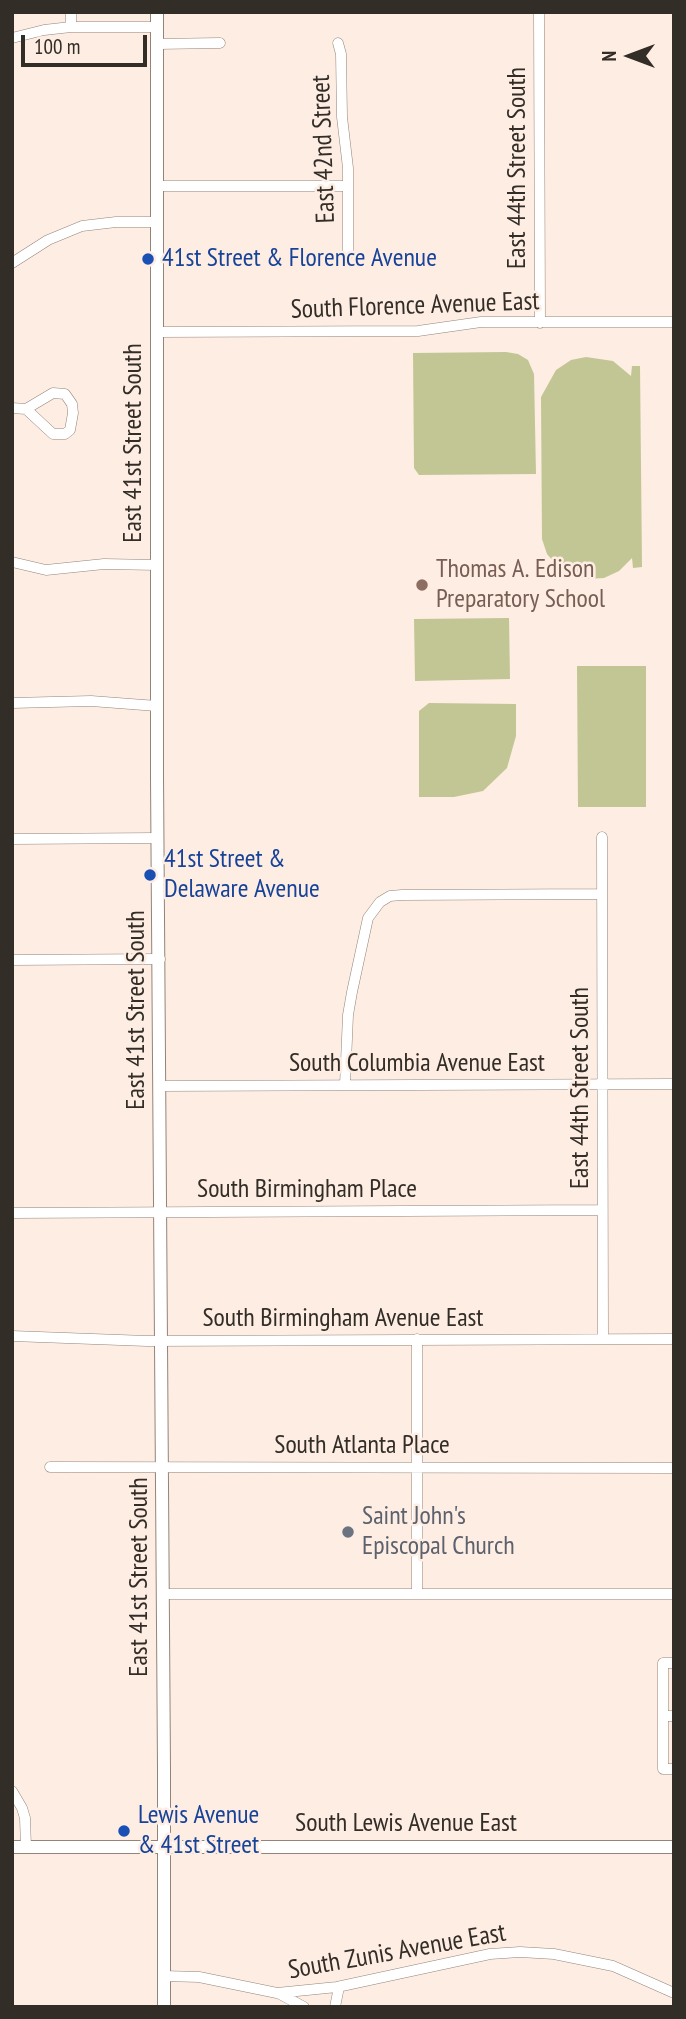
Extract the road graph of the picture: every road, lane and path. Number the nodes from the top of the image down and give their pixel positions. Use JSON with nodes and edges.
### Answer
{"nodes":[{"id":1,"x":71,"y":12,"type":"edge"},
{"id":2,"x":157,"y":12,"type":"edge"},
{"id":3,"x":539,"y":12,"type":"edge"},
{"id":4,"x":71,"y":27,"type":"junction"},
{"id":5,"x":157,"y":27,"type":"junction"},
{"id":6,"x":12,"y":38,"type":"edge"},
{"id":7,"x":220,"y":43,"type":"dead end"},
{"id":8,"x":338,"y":43,"type":"dead end"},
{"id":9,"x":157,"y":44,"type":"junction"},
{"id":10,"x":156,"y":186,"type":"junction"},
{"id":11,"x":348,"y":186,"type":"junction"},
{"id":12,"x":157,"y":222,"type":"junction"},
{"id":13,"x":348,"y":254,"type":"dead end"},
{"id":14,"x":12,"y":263,"type":"edge"},
{"id":15,"x":674,"y":322,"type":"edge"},
{"id":16,"x":540,"y":323,"type":"junction"},
{"id":17,"x":157,"y":332,"type":"junction"},
{"id":18,"x":12,"y":408,"type":"edge"},
{"id":19,"x":26,"y":409,"type":"junction"},
{"id":20,"x":12,"y":562,"type":"edge"},
{"id":21,"x":157,"y":565,"type":"junction"},
{"id":22,"x":12,"y":703,"type":"edge"},
{"id":23,"x":157,"y":706,"type":"junction"},
{"id":24,"x":602,"y":837,"type":"dead end"},
{"id":25,"x":158,"y":838,"type":"junction"},
{"id":26,"x":12,"y":839,"type":"edge"},
{"id":27,"x":601,"y":894,"type":"junction"},
{"id":28,"x":160,"y":959,"type":"junction"},
{"id":29,"x":12,"y":960,"type":"edge"},
{"id":30,"x":674,"y":1084,"type":"edge"},
{"id":31,"x":345,"y":1085,"type":"junction"},
{"id":32,"x":603,"y":1085,"type":"junction"},
{"id":33,"x":160,"y":1086,"type":"junction"},
{"id":34,"x":602,"y":1210,"type":"junction"},
{"id":35,"x":161,"y":1212,"type":"junction"},
{"id":36,"x":12,"y":1213,"type":"edge"},
{"id":37,"x":12,"y":1336,"type":"edge"},
{"id":38,"x":417,"y":1339,"type":"junction"},
{"id":39,"x":603,"y":1339,"type":"junction"},
{"id":40,"x":674,"y":1339,"type":"edge"},
{"id":41,"x":161,"y":1340,"type":"junction"},
{"id":42,"x":50,"y":1467,"type":"dead end"},
{"id":43,"x":162,"y":1467,"type":"junction"},
{"id":44,"x":417,"y":1467,"type":"junction"},
{"id":45,"x":674,"y":1468,"type":"edge"},
{"id":46,"x":162,"y":1594,"type":"junction"},
{"id":47,"x":417,"y":1594,"type":"junction"},
{"id":48,"x":674,"y":1594,"type":"edge"},
{"id":49,"x":668,"y":1663,"type":"edge"},
{"id":50,"x":668,"y":1716,"type":"edge"},
{"id":51,"x":668,"y":1769,"type":"edge"},
{"id":52,"x":12,"y":1791,"type":"edge"},
{"id":53,"x":165,"y":1846,"type":"junction"},
{"id":54,"x":19,"y":1847,"type":"edge"},
{"id":55,"x":674,"y":1847,"type":"edge"},
{"id":56,"x":164,"y":1976,"type":"junction"},
{"id":57,"x":340,"y":1987,"type":"junction"},
{"id":58,"x":277,"y":1993,"type":"junction"},
{"id":59,"x":674,"y":1993,"type":"edge"},
{"id":60,"x":164,"y":2007,"type":"edge"},
{"id":61,"x":304,"y":2007,"type":"edge"},
{"id":62,"x":335,"y":2007,"type":"edge"}],
"edges":[{"from":1,"to":4,"type":"street"},
{"from":2,"to":5,"type":"main road","name":"East 41st Street South"},
{"from":3,"to":16,"type":"street","name":"East 44th Street South"},
{"from":4,"to":5,"type":"street"},
{"from":4,"to":6,"type":"street"},
{"from":5,"to":9,"type":"main road","name":"East 41st Street South"},
{"from":7,"to":9,"type":"street"},
{"from":8,"to":11,"type":"street","name":"East 42nd Street"},
{"from":9,"to":10,"type":"main road","name":"East 41st Street South"},
{"from":10,"to":11,"type":"street"},
{"from":10,"to":12,"type":"main road","name":"East 41st Street South"},
{"from":11,"to":13,"type":"street","name":"East 42nd Street"},
{"from":12,"to":14,"type":"street"},
{"from":12,"to":17,"type":"main road","name":"East 41st Street South"},
{"from":15,"to":16,"type":"street","name":"South Florence Avenue East"},
{"from":16,"to":17,"type":"street","name":"South Florence Avenue East"},
{"from":17,"to":21,"type":"main road","name":"East 41st Street South"},
{"from":18,"to":19,"type":"street"},
{"from":19,"to":19,"type":"street"},
{"from":20,"to":21,"type":"street"},
{"from":21,"to":23,"type":"main road","name":"East 41st Street South"},
{"from":22,"to":23,"type":"street"},
{"from":23,"to":25,"type":"main road","name":"East 41st Street South"},
{"from":24,"to":27,"type":"street","name":"East 44th Street South"},
{"from":25,"to":26,"type":"street"},
{"from":25,"to":28,"type":"main road","name":"East 41st Street South"},
{"from":27,"to":31,"type":"street"},
{"from":27,"to":32,"type":"street","name":"East 44th Street South"},
{"from":28,"to":29,"type":"street"},
{"from":28,"to":33,"type":"main road","name":"East 41st Street South"},
{"from":30,"to":32,"type":"street","name":"South Columbia Avenue East"},
{"from":31,"to":32,"type":"street","name":"South Columbia Avenue East"},
{"from":31,"to":33,"type":"street","name":"South Columbia Avenue East"},
{"from":32,"to":34,"type":"street","name":"East 44th Street South"},
{"from":33,"to":35,"type":"main road","name":"East 41st Street South"},
{"from":34,"to":35,"type":"street","name":"South Birmingham Place"},
{"from":34,"to":39,"type":"street","name":"East 44th Street South"},
{"from":35,"to":36,"type":"street","name":"South Birmingham Place"},
{"from":35,"to":41,"type":"main road","name":"East 41st Street South"},
{"from":37,"to":41,"type":"street","name":"South Birmingham Avenue East"},
{"from":38,"to":39,"type":"street","name":"South Birmingham Avenue East"},
{"from":38,"to":41,"type":"street","name":"South Birmingham Avenue East"},
{"from":38,"to":44,"type":"street"},
{"from":39,"to":40,"type":"street","name":"South Birmingham Avenue East"},
{"from":41,"to":43,"type":"main road","name":"East 41st Street South"},
{"from":42,"to":43,"type":"street","name":"South Atlanta Place"},
{"from":43,"to":44,"type":"street","name":"South Atlanta Place"},
{"from":43,"to":46,"type":"main road","name":"East 41st Street South"},
{"from":44,"to":45,"type":"street","name":"South Atlanta Place"},
{"from":44,"to":47,"type":"street"},
{"from":46,"to":47,"type":"street"},
{"from":46,"to":53,"type":"main road","name":"East 41st Street South"},
{"from":47,"to":48,"type":"street"},
{"from":49,"to":50,"type":"street"},
{"from":50,"to":51,"type":"street"},
{"from":52,"to":54,"type":"street"},
{"from":53,"to":54,"type":"main road","name":"South Lewis Avenue East"},
{"from":53,"to":55,"type":"main road","name":"South Lewis Avenue East"},
{"from":53,"to":56,"type":"main road","name":"East 41st Street South"},
{"from":56,"to":58,"type":"street","name":"South Zunis Avenue East"},
{"from":56,"to":60,"type":"main road","name":"East 41st Street South"},
{"from":57,"to":58,"type":"street","name":"South Zunis Avenue East"},
{"from":57,"to":59,"type":"street","name":"South Zunis Avenue East"},
{"from":57,"to":62,"type":"street"},
{"from":58,"to":61,"type":"street"}]}
